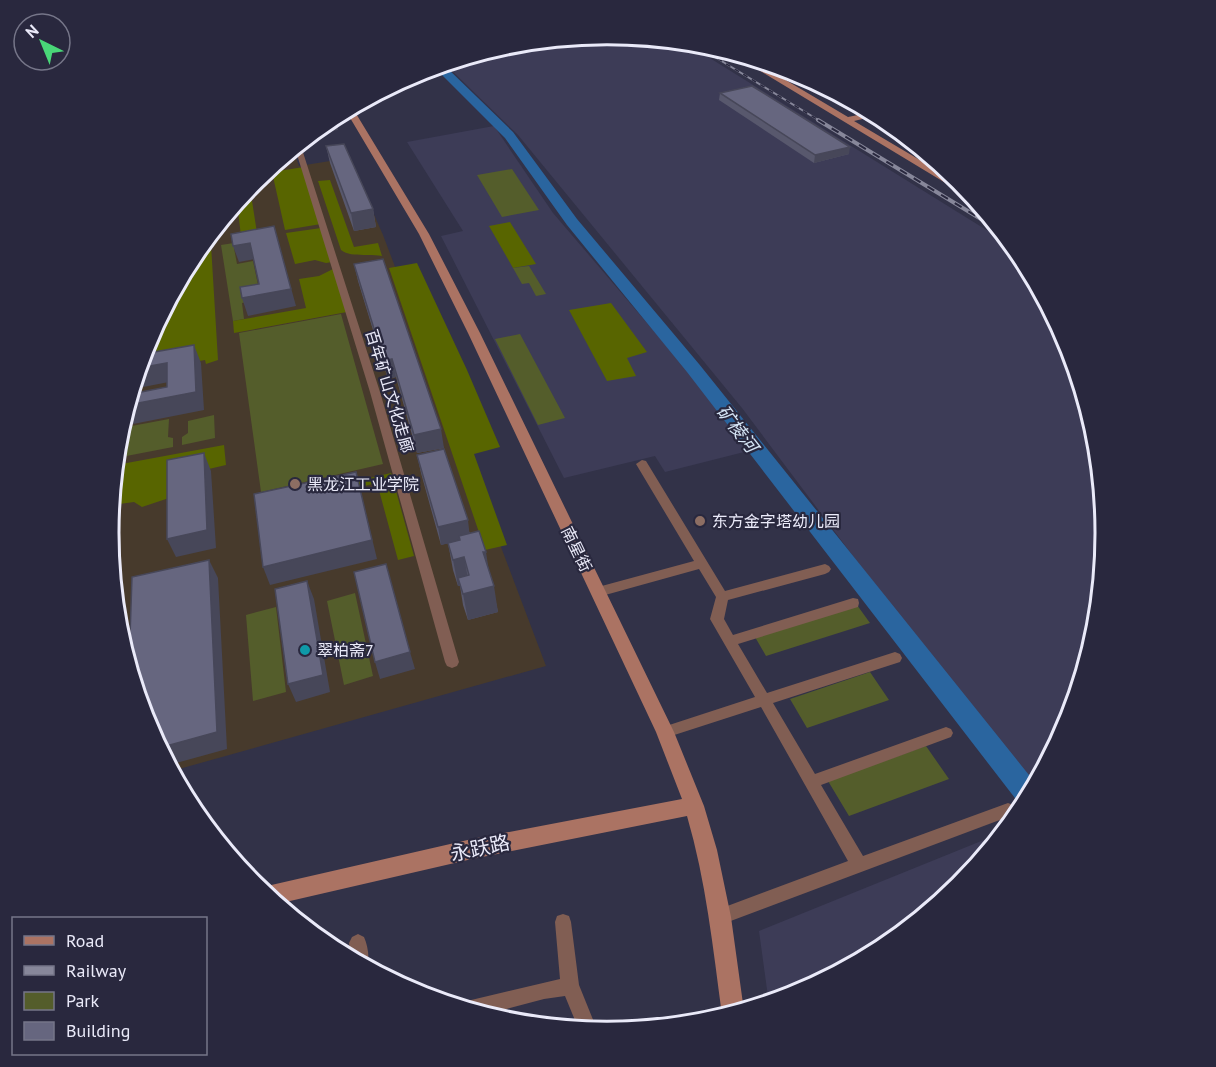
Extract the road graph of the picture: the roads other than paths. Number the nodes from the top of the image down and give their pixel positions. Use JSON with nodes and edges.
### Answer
{"nodes":[{"id":1,"x":765,"y":71,"type":"edge"},
{"id":2,"x":354,"y":117,"type":"edge"},
{"id":3,"x":863,"y":117,"type":"edge"},
{"id":4,"x":847,"y":120,"type":"junction"},
{"id":5,"x":300,"y":155,"type":"edge"},
{"id":6,"x":941,"y":177,"type":"edge"},
{"id":7,"x":642,"y":464,"type":"dead end"},
{"id":8,"x":702,"y":563,"type":"junction"},
{"id":9,"x":825,"y":569,"type":"dead end"},
{"id":10,"x":598,"y":592,"type":"junction"},
{"id":11,"x":722,"y":597,"type":"junction"},
{"id":12,"x":853,"y":603,"type":"dead end"},
{"id":13,"x":730,"y":641,"type":"junction"},
{"id":14,"x":895,"y":658,"type":"dead end"},
{"id":15,"x":452,"y":662,"type":"dead end"},
{"id":16,"x":764,"y":700,"type":"junction"},
{"id":17,"x":665,"y":732,"type":"junction"},
{"id":18,"x":946,"y":733,"type":"dead end"},
{"id":19,"x":811,"y":782,"type":"junction"},
{"id":20,"x":694,"y":806,"type":"junction"},
{"id":21,"x":1008,"y":810,"type":"dead end"},
{"id":22,"x":860,"y":867,"type":"junction"},
{"id":23,"x":278,"y":893,"type":"edge"},
{"id":24,"x":720,"y":917,"type":"junction"},
{"id":25,"x":563,"y":922,"type":"dead end"},
{"id":26,"x":358,"y":943,"type":"dead end"},
{"id":27,"x":359,"y":954,"type":"edge"},
{"id":28,"x":570,"y":986,"type":"junction"},
{"id":29,"x":484,"y":1006,"type":"edge"},
{"id":30,"x":732,"y":1006,"type":"edge"},
{"id":31,"x":585,"y":1021,"type":"edge"}],
"edges":[{"from":1,"to":4,"type":"street"},
{"from":2,"to":10,"type":"street","name":"南星街"},
{"from":3,"to":4,"type":"street"},
{"from":4,"to":6,"type":"street"},
{"from":5,"to":15,"type":"street","name":"百年矿山文化走廊"},
{"from":7,"to":8,"type":"street"},
{"from":8,"to":10,"type":"street"},
{"from":8,"to":11,"type":"street"},
{"from":9,"to":11,"type":"street"},
{"from":10,"to":17,"type":"street","name":"南星街"},
{"from":11,"to":13,"type":"street"},
{"from":12,"to":13,"type":"street"},
{"from":13,"to":16,"type":"street"},
{"from":14,"to":16,"type":"street"},
{"from":16,"to":17,"type":"street"},
{"from":16,"to":19,"type":"street"},
{"from":17,"to":20,"type":"street","name":"南星街"},
{"from":18,"to":19,"type":"street"},
{"from":19,"to":22,"type":"street"},
{"from":20,"to":23,"type":"street","name":"永跃路"},
{"from":20,"to":24,"type":"street","name":"南星街"},
{"from":21,"to":22,"type":"street"},
{"from":22,"to":24,"type":"street"},
{"from":24,"to":30,"type":"street","name":"南星街"},
{"from":25,"to":28,"type":"street"},
{"from":26,"to":27,"type":"street"},
{"from":28,"to":29,"type":"street"},
{"from":28,"to":31,"type":"street"}]}
